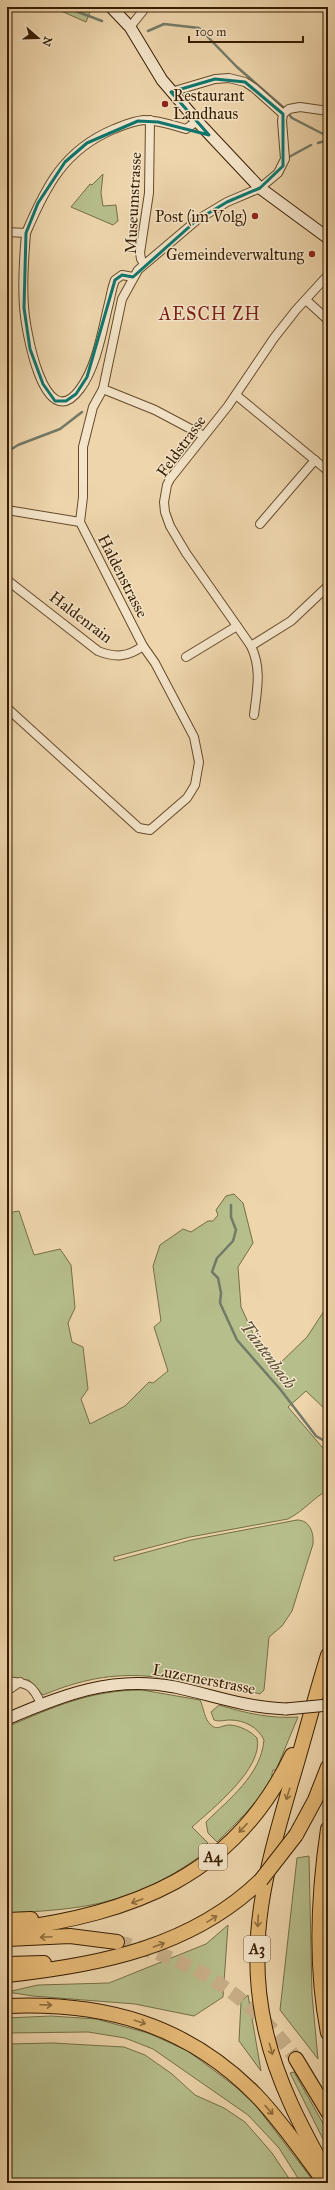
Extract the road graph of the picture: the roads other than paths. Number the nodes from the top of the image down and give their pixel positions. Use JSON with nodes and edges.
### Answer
{"nodes":[{"id":1,"x":111,"y":7,"type":"edge"},
{"id":2,"x":146,"y":7,"type":"edge"},
{"id":3,"x":130,"y":27,"type":"junction"},
{"id":4,"x":171,"y":92,"type":"junction"},
{"id":5,"x":328,"y":111,"type":"edge"},
{"id":6,"x":286,"y":112,"type":"junction"},
{"id":7,"x":150,"y":120,"type":"junction"},
{"id":8,"x":197,"y":121,"type":"junction"},
{"id":9,"x":260,"y":188,"type":"junction"},
{"id":10,"x":7,"y":232,"type":"edge"},
{"id":11,"x":26,"y":233,"type":"junction"},
{"id":12,"x":328,"y":238,"type":"edge"},
{"id":13,"x":144,"y":264,"type":"junction"},
{"id":14,"x":328,"y":275,"type":"edge"},
{"id":15,"x":133,"y":278,"type":"junction"},
{"id":16,"x":306,"y":300,"type":"junction"},
{"id":17,"x":328,"y":320,"type":"edge"},
{"id":18,"x":103,"y":390,"type":"junction"},
{"id":19,"x":236,"y":395,"type":"junction"},
{"id":20,"x":204,"y":436,"type":"junction"},
{"id":21,"x":315,"y":460,"type":"junction"},
{"id":22,"x":328,"y":471,"type":"edge"},
{"id":23,"x":7,"y":510,"type":"edge"},
{"id":24,"x":80,"y":522,"type":"junction"},
{"id":25,"x":260,"y":524,"type":"dead end"},
{"id":26,"x":7,"y":580,"type":"edge"},
{"id":27,"x":328,"y":586,"type":"edge"},
{"id":28,"x":237,"y":626,"type":"junction"},
{"id":29,"x":143,"y":646,"type":"junction"},
{"id":30,"x":251,"y":646,"type":"junction"},
{"id":31,"x":186,"y":657,"type":"dead end"},
{"id":32,"x":7,"y":708,"type":"edge"},
{"id":33,"x":254,"y":715,"type":"dead end"},
{"id":34,"x":328,"y":1655,"type":"edge"},
{"id":35,"x":7,"y":1681,"type":"edge"},
{"id":36,"x":20,"y":1682,"type":"junction"},
{"id":37,"x":7,"y":1691,"type":"edge"},
{"id":38,"x":41,"y":1704,"type":"junction"},
{"id":39,"x":328,"y":1705,"type":"edge"},
{"id":40,"x":310,"y":1716,"type":"junction"},
{"id":41,"x":7,"y":1719,"type":"edge"},
{"id":42,"x":328,"y":1767,"type":"edge"},
{"id":43,"x":328,"y":1829,"type":"edge"},
{"id":44,"x":118,"y":1907,"type":"junction"},
{"id":45,"x":7,"y":1920,"type":"edge"},
{"id":46,"x":7,"y":1930,"type":"edge"},
{"id":47,"x":7,"y":1939,"type":"edge"},
{"id":48,"x":117,"y":1942,"type":"tunnel mouth"},
{"id":49,"x":122,"y":1956,"type":"junction"},
{"id":50,"x":7,"y":1964,"type":"edge"},
{"id":51,"x":7,"y":1975,"type":"edge"},
{"id":52,"x":7,"y":2006,"type":"edge"},
{"id":53,"x":328,"y":2033,"type":"edge"},
{"id":54,"x":296,"y":2059,"type":"tunnel mouth"},
{"id":55,"x":328,"y":2112,"type":"edge"},
{"id":56,"x":328,"y":2175,"type":"edge"},
{"id":57,"x":325,"y":2183,"type":"edge"}],
"edges":[{"from":1,"to":3,"type":"main road"},
{"from":2,"to":3,"type":"street"},
{"from":3,"to":4,"type":"main road"},
{"from":4,"to":6,"type":"street"},
{"from":4,"to":8,"type":"main road"},
{"from":5,"to":6,"type":"street"},
{"from":6,"to":9,"type":"street","name":"Haldenstrasse"},
{"from":7,"to":8,"type":"street"},
{"from":7,"to":11,"type":"street"},
{"from":7,"to":13,"type":"street","name":"Museumstrasse"},
{"from":8,"to":9,"type":"main road"},
{"from":9,"to":12,"type":"main road"},
{"from":9,"to":13,"type":"street","name":"Haldenstrasse"},
{"from":10,"to":11,"type":"street"},
{"from":11,"to":15,"type":"street"},
{"from":13,"to":15,"type":"street","name":"Haldenstrasse"},
{"from":14,"to":16,"type":"street","name":"Feldstrasse"},
{"from":15,"to":18,"type":"street","name":"Haldenstrasse"},
{"from":16,"to":17,"type":"street"},
{"from":16,"to":19,"type":"street","name":"Feldstrasse"},
{"from":18,"to":20,"type":"street"},
{"from":18,"to":24,"type":"street","name":"Haldenstrasse"},
{"from":19,"to":20,"type":"street","name":"Feldstrasse"},
{"from":19,"to":21,"type":"street"},
{"from":20,"to":28,"type":"street","name":"Feldstrasse"},
{"from":21,"to":22,"type":"street"},
{"from":21,"to":25,"type":"street"},
{"from":23,"to":24,"type":"street"},
{"from":24,"to":29,"type":"street","name":"Haldenstrasse"},
{"from":26,"to":29,"type":"street","name":"Haldenrain"},
{"from":27,"to":30,"type":"street"},
{"from":28,"to":30,"type":"street","name":"Feldstrasse"},
{"from":28,"to":31,"type":"street"},
{"from":29,"to":32,"type":"street","name":"Haldenstrasse"},
{"from":30,"to":33,"type":"street","name":"Feldstrasse"},
{"from":34,"to":40,"type":"highway","number":"A3"},
{"from":35,"to":36,"type":"street"},
{"from":36,"to":37,"type":"street"},
{"from":36,"to":38,"type":"street"},
{"from":38,"to":39,"type":"main road","name":"Luzernerstrasse","bridge":true},
{"from":38,"to":41,"type":"main road","name":"Luzernerstrasse"},
{"from":40,"to":44,"type":"highway","number":"A4","one_way":true},
{"from":40,"to":56,"type":"highway","number":"A3","one_way":true},
{"from":49,"to":42,"type":"highway","one_way":true,"bridge":true},
{"from":43,"to":53,"type":"highway"},
{"from":44,"to":45,"type":"highway"},
{"from":44,"to":46,"type":"highway","number":"A4"},
{"from":48,"to":47,"type":"highway","one_way":true},
{"from":49,"to":50,"type":"highway"},
{"from":49,"to":51,"type":"highway"},
{"from":52,"to":57,"type":"highway","one_way":true},
{"from":54,"to":55,"type":"highway"}]}
